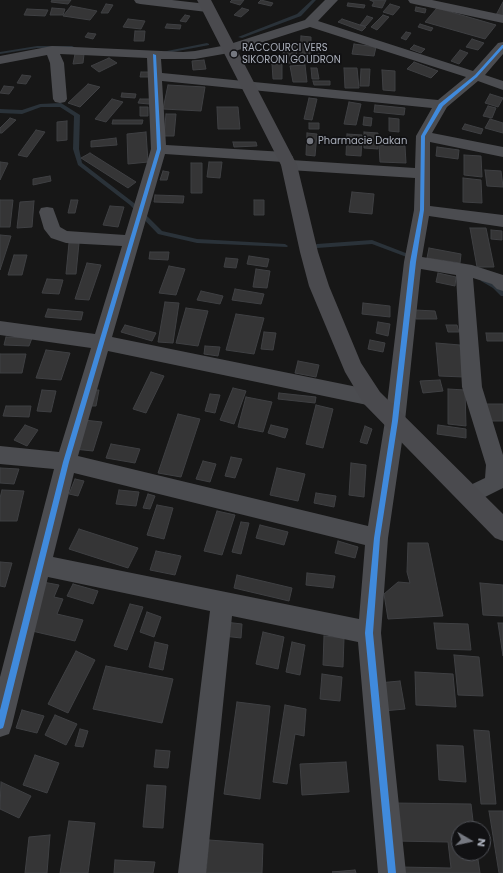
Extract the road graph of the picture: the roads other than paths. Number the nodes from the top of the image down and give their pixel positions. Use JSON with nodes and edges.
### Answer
{"nodes":[{"id":1,"x":140,"y":0,"type":"edge"},
{"id":2,"x":332,"y":0,"type":"edge"},
{"id":3,"x":414,"y":0,"type":"edge"},
{"id":4,"x":206,"y":4,"type":"edge"},
{"id":5,"x":503,"y":19,"type":"edge"},
{"id":6,"x":310,"y":23,"type":"junction"},
{"id":7,"x":503,"y":46,"type":"edge"},
{"id":8,"x":229,"y":49,"type":"junction"},
{"id":9,"x":52,"y":50,"type":"junction"},
{"id":10,"x":154,"y":55,"type":"junction"},
{"id":11,"x":0,"y":60,"type":"edge"},
{"id":12,"x":154,"y":76,"type":"junction"},
{"id":13,"x":476,"y":76,"type":"junction"},
{"id":14,"x":249,"y":85,"type":"junction"},
{"id":15,"x":503,"y":86,"type":"edge"},
{"id":16,"x":60,"y":99,"type":"dead end"},
{"id":17,"x":441,"y":105,"type":"junction"},
{"id":18,"x":423,"y":136,"type":"junction"},
{"id":19,"x":159,"y":149,"type":"junction"},
{"id":20,"x":503,"y":152,"type":"edge"},
{"id":21,"x":287,"y":161,"type":"junction"},
{"id":22,"x":423,"y":174,"type":"junction"},
{"id":23,"x":422,"y":210,"type":"junction"},
{"id":24,"x":47,"y":212,"type":"dead end"},
{"id":25,"x":503,"y":221,"type":"edge"},
{"id":26,"x":132,"y":241,"type":"junction"},
{"id":27,"x":413,"y":262,"type":"junction"},
{"id":28,"x":464,"y":270,"type":"junction"},
{"id":29,"x":503,"y":286,"type":"edge"},
{"id":30,"x":0,"y":328,"type":"edge"},
{"id":31,"x":101,"y":342,"type":"junction"},
{"id":32,"x":372,"y":398,"type":"junction"},
{"id":33,"x":395,"y":421,"type":"junction"},
{"id":34,"x":0,"y":455,"type":"edge"},
{"id":35,"x":66,"y":462,"type":"junction"},
{"id":36,"x":469,"y":496,"type":"junction"},
{"id":37,"x":503,"y":530,"type":"edge"},
{"id":38,"x":377,"y":538,"type":"junction"},
{"id":39,"x":40,"y":565,"type":"junction"},
{"id":40,"x":222,"y":602,"type":"junction"},
{"id":41,"x":369,"y":633,"type":"junction"},
{"id":42,"x":0,"y":725,"type":"edge"},
{"id":43,"x":192,"y":873,"type":"edge"},
{"id":44,"x":392,"y":873,"type":"edge"}],
"edges":[{"from":1,"to":4,"type":"street"},
{"from":2,"to":6,"type":"street"},
{"from":3,"to":5,"type":"street"},
{"from":4,"to":8,"type":"street"},
{"from":6,"to":8,"type":"street"},
{"from":6,"to":13,"type":"street"},
{"from":7,"to":13,"type":"street"},
{"from":8,"to":10,"type":"street"},
{"from":8,"to":14,"type":"street"},
{"from":9,"to":10,"type":"street"},
{"from":9,"to":11,"type":"street"},
{"from":9,"to":16,"type":"street"},
{"from":10,"to":12,"type":"street"},
{"from":12,"to":14,"type":"street"},
{"from":12,"to":19,"type":"street"},
{"from":13,"to":15,"type":"street"},
{"from":13,"to":17,"type":"street"},
{"from":14,"to":17,"type":"street"},
{"from":14,"to":21,"type":"street"},
{"from":17,"to":18,"type":"street"},
{"from":18,"to":20,"type":"street"},
{"from":18,"to":22,"type":"street"},
{"from":19,"to":21,"type":"street"},
{"from":19,"to":26,"type":"street"},
{"from":21,"to":22,"type":"street"},
{"from":21,"to":32,"type":"street"},
{"from":22,"to":23,"type":"street"},
{"from":23,"to":25,"type":"street"},
{"from":23,"to":27,"type":"street"},
{"from":24,"to":26,"type":"street"},
{"from":26,"to":31,"type":"street"},
{"from":27,"to":28,"type":"street"},
{"from":27,"to":33,"type":"street"},
{"from":28,"to":29,"type":"street"},
{"from":28,"to":36,"type":"street"},
{"from":30,"to":31,"type":"street"},
{"from":31,"to":32,"type":"street"},
{"from":31,"to":35,"type":"street"},
{"from":32,"to":33,"type":"street"},
{"from":33,"to":36,"type":"street"},
{"from":33,"to":38,"type":"street"},
{"from":34,"to":35,"type":"street"},
{"from":35,"to":38,"type":"street"},
{"from":35,"to":39,"type":"street"},
{"from":36,"to":37,"type":"street"},
{"from":38,"to":41,"type":"street"},
{"from":39,"to":40,"type":"street"},
{"from":39,"to":42,"type":"street"},
{"from":40,"to":41,"type":"street"},
{"from":40,"to":43,"type":"street"},
{"from":41,"to":44,"type":"street"}]}
